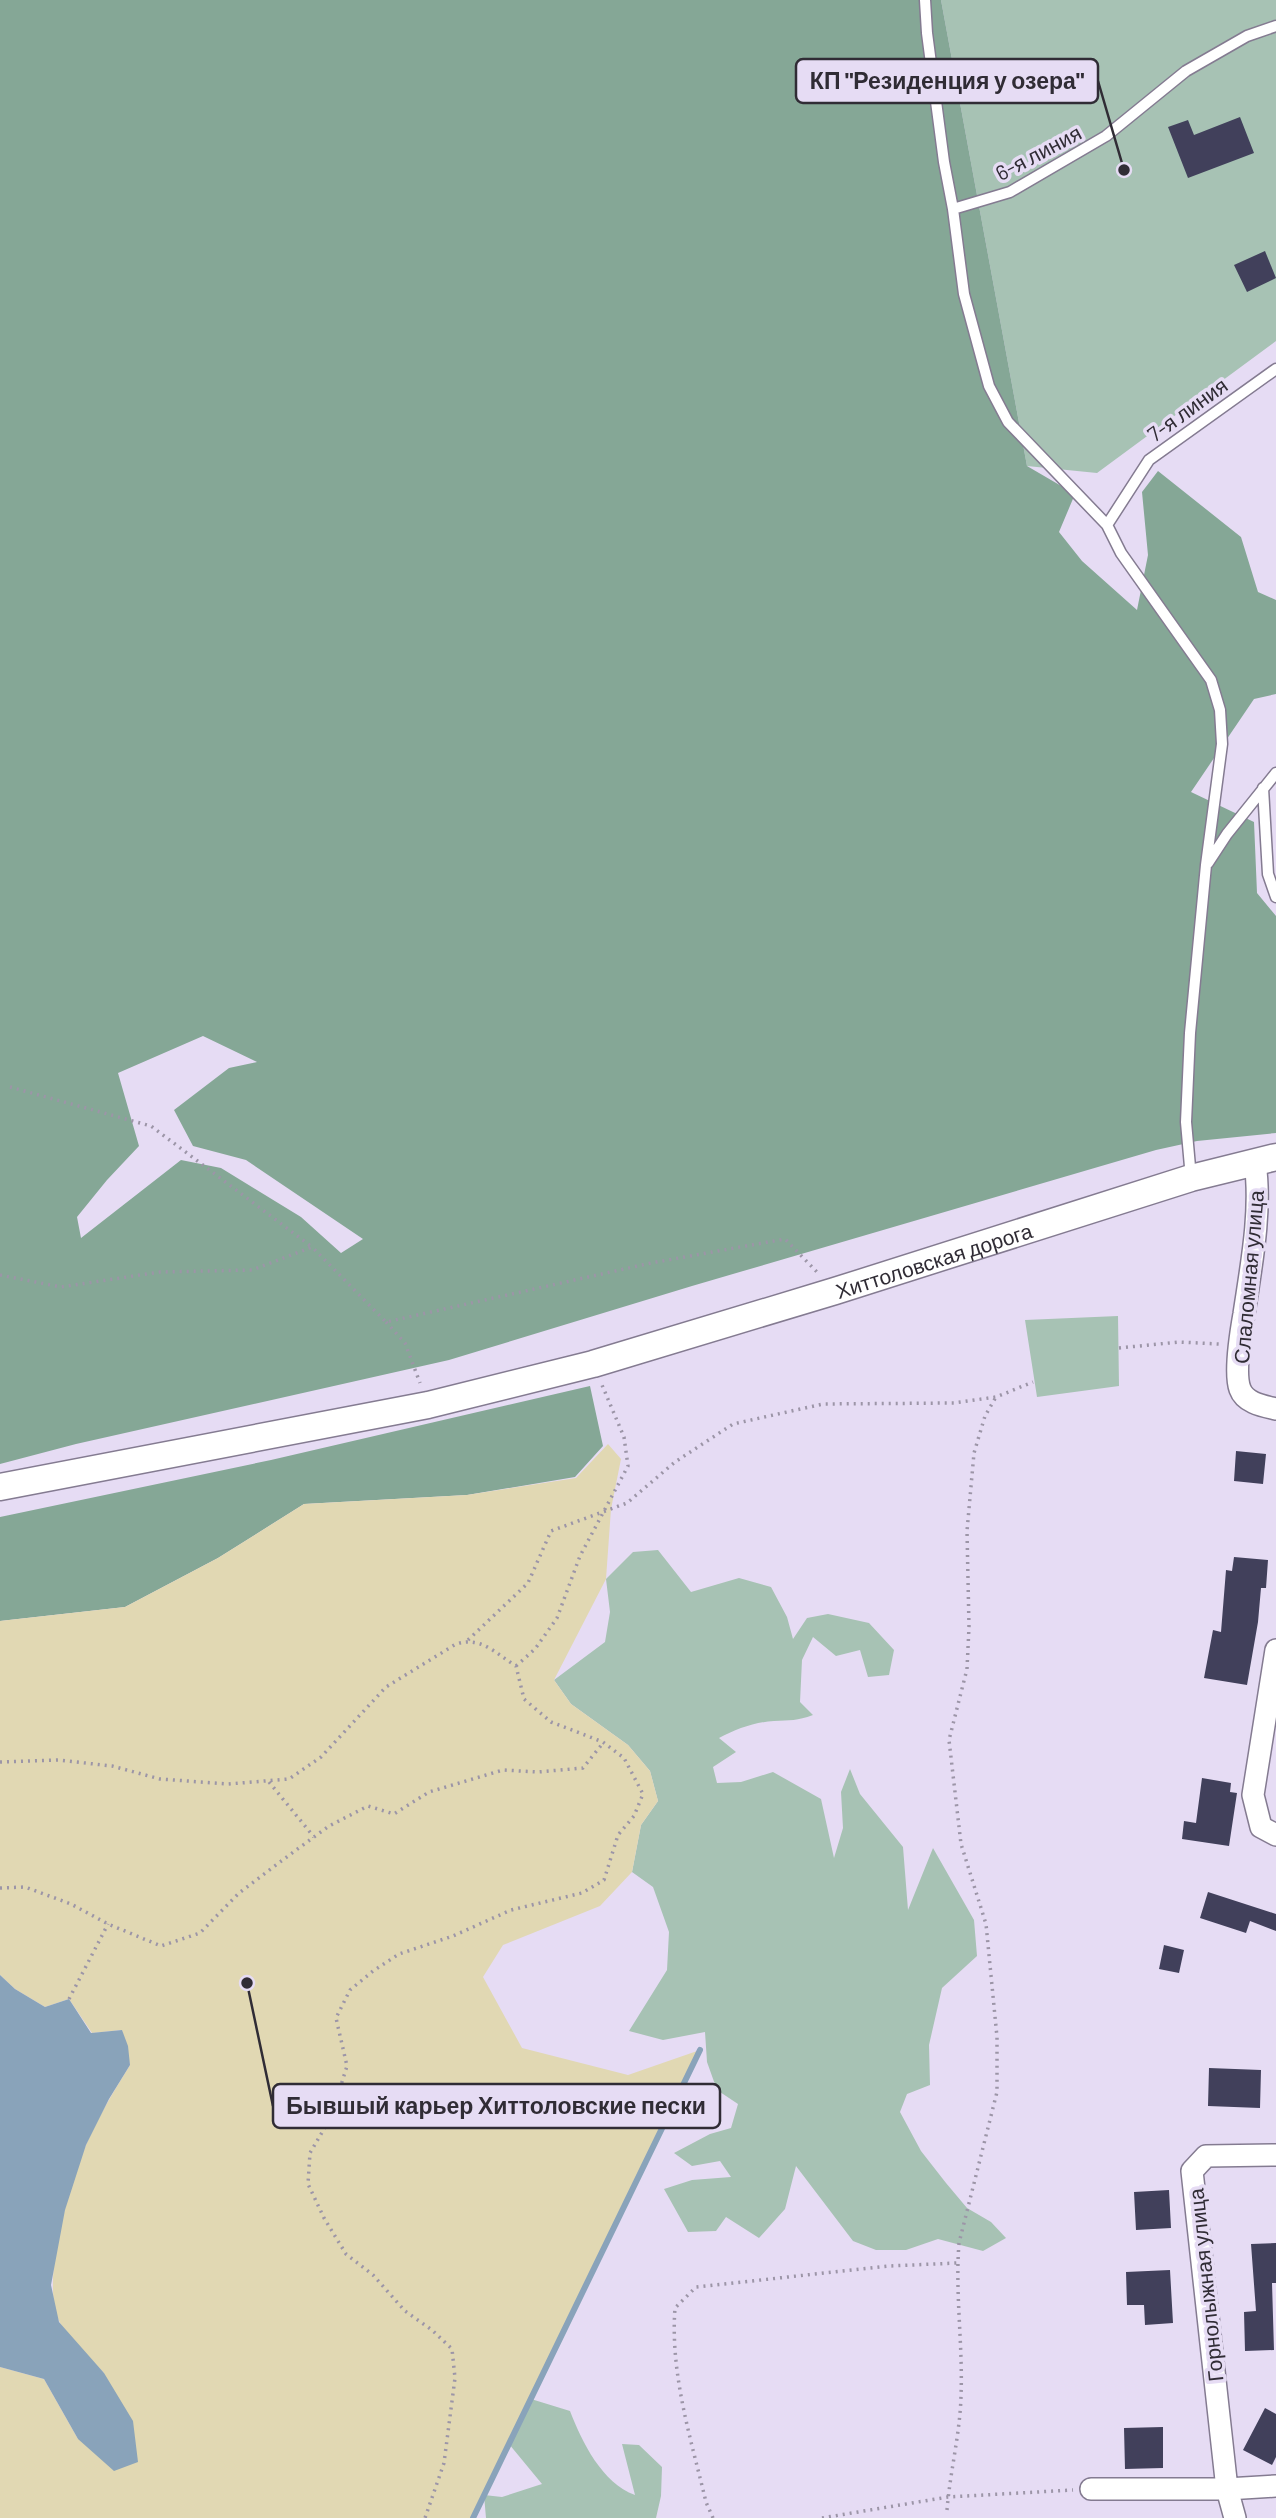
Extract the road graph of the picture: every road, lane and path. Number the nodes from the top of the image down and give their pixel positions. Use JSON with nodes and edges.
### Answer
{"nodes":[{"id":1,"x":925,"y":0,"type":"edge"},
{"id":2,"x":1276,"y":26,"type":"edge"},
{"id":3,"x":953,"y":209,"type":"junction"},
{"id":4,"x":1276,"y":369,"type":"edge"},
{"id":5,"x":1107,"y":525,"type":"junction"},
{"id":6,"x":1276,"y":773,"type":"edge"},
{"id":7,"x":1263,"y":788,"type":"junction"},
{"id":8,"x":1206,"y":865,"type":"junction"},
{"id":9,"x":1276,"y":897,"type":"edge"},
{"id":10,"x":10,"y":1087,"type":"dead end"},
{"id":11,"x":1265,"y":1160,"type":"edge"},
{"id":12,"x":1191,"y":1178,"type":"junction"},
{"id":13,"x":312,"y":1247,"type":"junction"},
{"id":14,"x":0,"y":1275,"type":"edge"},
{"id":15,"x":835,"y":1291,"type":"junction"},
{"id":16,"x":386,"y":1322,"type":"junction"},
{"id":17,"x":1239,"y":1345,"type":"junction"},
{"id":18,"x":1119,"y":1348,"type":"dead end"},
{"id":19,"x":593,"y":1364,"type":"junction"},
{"id":20,"x":1033,"y":1382,"type":"dead end"},
{"id":21,"x":996,"y":1397,"type":"junction"},
{"id":22,"x":428,"y":1405,"type":"junction"},
{"id":23,"x":1276,"y":1409,"type":"edge"},
{"id":24,"x":0,"y":1487,"type":"edge"},
{"id":25,"x":601,"y":1512,"type":"junction"},
{"id":26,"x":468,"y":1640,"type":"junction"},
{"id":27,"x":1276,"y":1650,"type":"edge"},
{"id":28,"x":516,"y":1666,"type":"junction"},
{"id":29,"x":603,"y":1742,"type":"junction"},
{"id":30,"x":0,"y":1762,"type":"edge"},
{"id":31,"x":268,"y":1781,"type":"junction"},
{"id":32,"x":1276,"y":1835,"type":"edge"},
{"id":33,"x":314,"y":1837,"type":"junction"},
{"id":34,"x":0,"y":1888,"type":"edge"},
{"id":35,"x":108,"y":1924,"type":"junction"},
{"id":36,"x":69,"y":1999,"type":"dead end"},
{"id":37,"x":1276,"y":2155,"type":"edge"},
{"id":38,"x":957,"y":2263,"type":"junction"},
{"id":39,"x":1276,"y":2486,"type":"edge"},
{"id":40,"x":1091,"y":2489,"type":"joint"},
{"id":41,"x":1227,"y":2489,"type":"junction"},
{"id":42,"x":948,"y":2497,"type":"junction"},
{"id":43,"x":947,"y":2510,"type":"dead end"},
{"id":44,"x":425,"y":2518,"type":"edge"},
{"id":45,"x":713,"y":2518,"type":"edge"},
{"id":46,"x":822,"y":2518,"type":"edge"},
{"id":47,"x":1235,"y":2518,"type":"edge"}],
"edges":[{"from":1,"to":3,"type":"lane"},
{"from":2,"to":3,"type":"lane","name":"6-я линия"},
{"from":3,"to":5,"type":"lane"},
{"from":4,"to":5,"type":"lane","name":"7-я линия"},
{"from":5,"to":8,"type":"lane"},
{"from":6,"to":7,"type":"lane"},
{"from":7,"to":8,"type":"lane"},
{"from":7,"to":9,"type":"lane"},
{"from":8,"to":12,"type":"lane"},
{"from":10,"to":13,"type":"path"},
{"from":11,"to":12,"type":"street","name":"Хиттоловская дорога"},
{"from":11,"to":17,"type":"street","name":"Слаломная улица"},
{"from":12,"to":15,"type":"street","name":"Хиттоловская дорога"},
{"from":13,"to":14,"type":"path"},
{"from":13,"to":16,"type":"path"},
{"from":15,"to":16,"type":"path"},
{"from":15,"to":19,"type":"street","name":"Хиттоловская дорога"},
{"from":16,"to":22,"type":"path"},
{"from":17,"to":18,"type":"path"},
{"from":17,"to":23,"type":"street","name":"Слаломная улица"},
{"from":19,"to":22,"type":"street","name":"Хиттоловская дорога"},
{"from":19,"to":25,"type":"path"},
{"from":20,"to":21,"type":"path"},
{"from":21,"to":25,"type":"path"},
{"from":21,"to":38,"type":"path"},
{"from":22,"to":24,"type":"street","name":"Хиттоловская дорога"},
{"from":25,"to":26,"type":"path"},
{"from":25,"to":28,"type":"path"},
{"from":26,"to":28,"type":"path"},
{"from":26,"to":31,"type":"path"},
{"from":27,"to":32,"type":"street"},
{"from":28,"to":29,"type":"path"},
{"from":29,"to":33,"type":"path"},
{"from":29,"to":44,"type":"path"},
{"from":30,"to":31,"type":"path"},
{"from":31,"to":33,"type":"path"},
{"from":33,"to":35,"type":"path"},
{"from":34,"to":35,"type":"path"},
{"from":35,"to":36,"type":"path"},
{"from":37,"to":41,"type":"street","name":"Горнолыжная улица"},
{"from":38,"to":42,"type":"path"},
{"from":38,"to":45,"type":"path"},
{"from":39,"to":41,"type":"street"},
{"from":40,"to":41,"type":"street"},
{"from":40,"to":42,"type":"path"},
{"from":41,"to":47,"type":"street","name":"Горнолыжная улица"},
{"from":42,"to":43,"type":"path"},
{"from":42,"to":46,"type":"path"}]}
